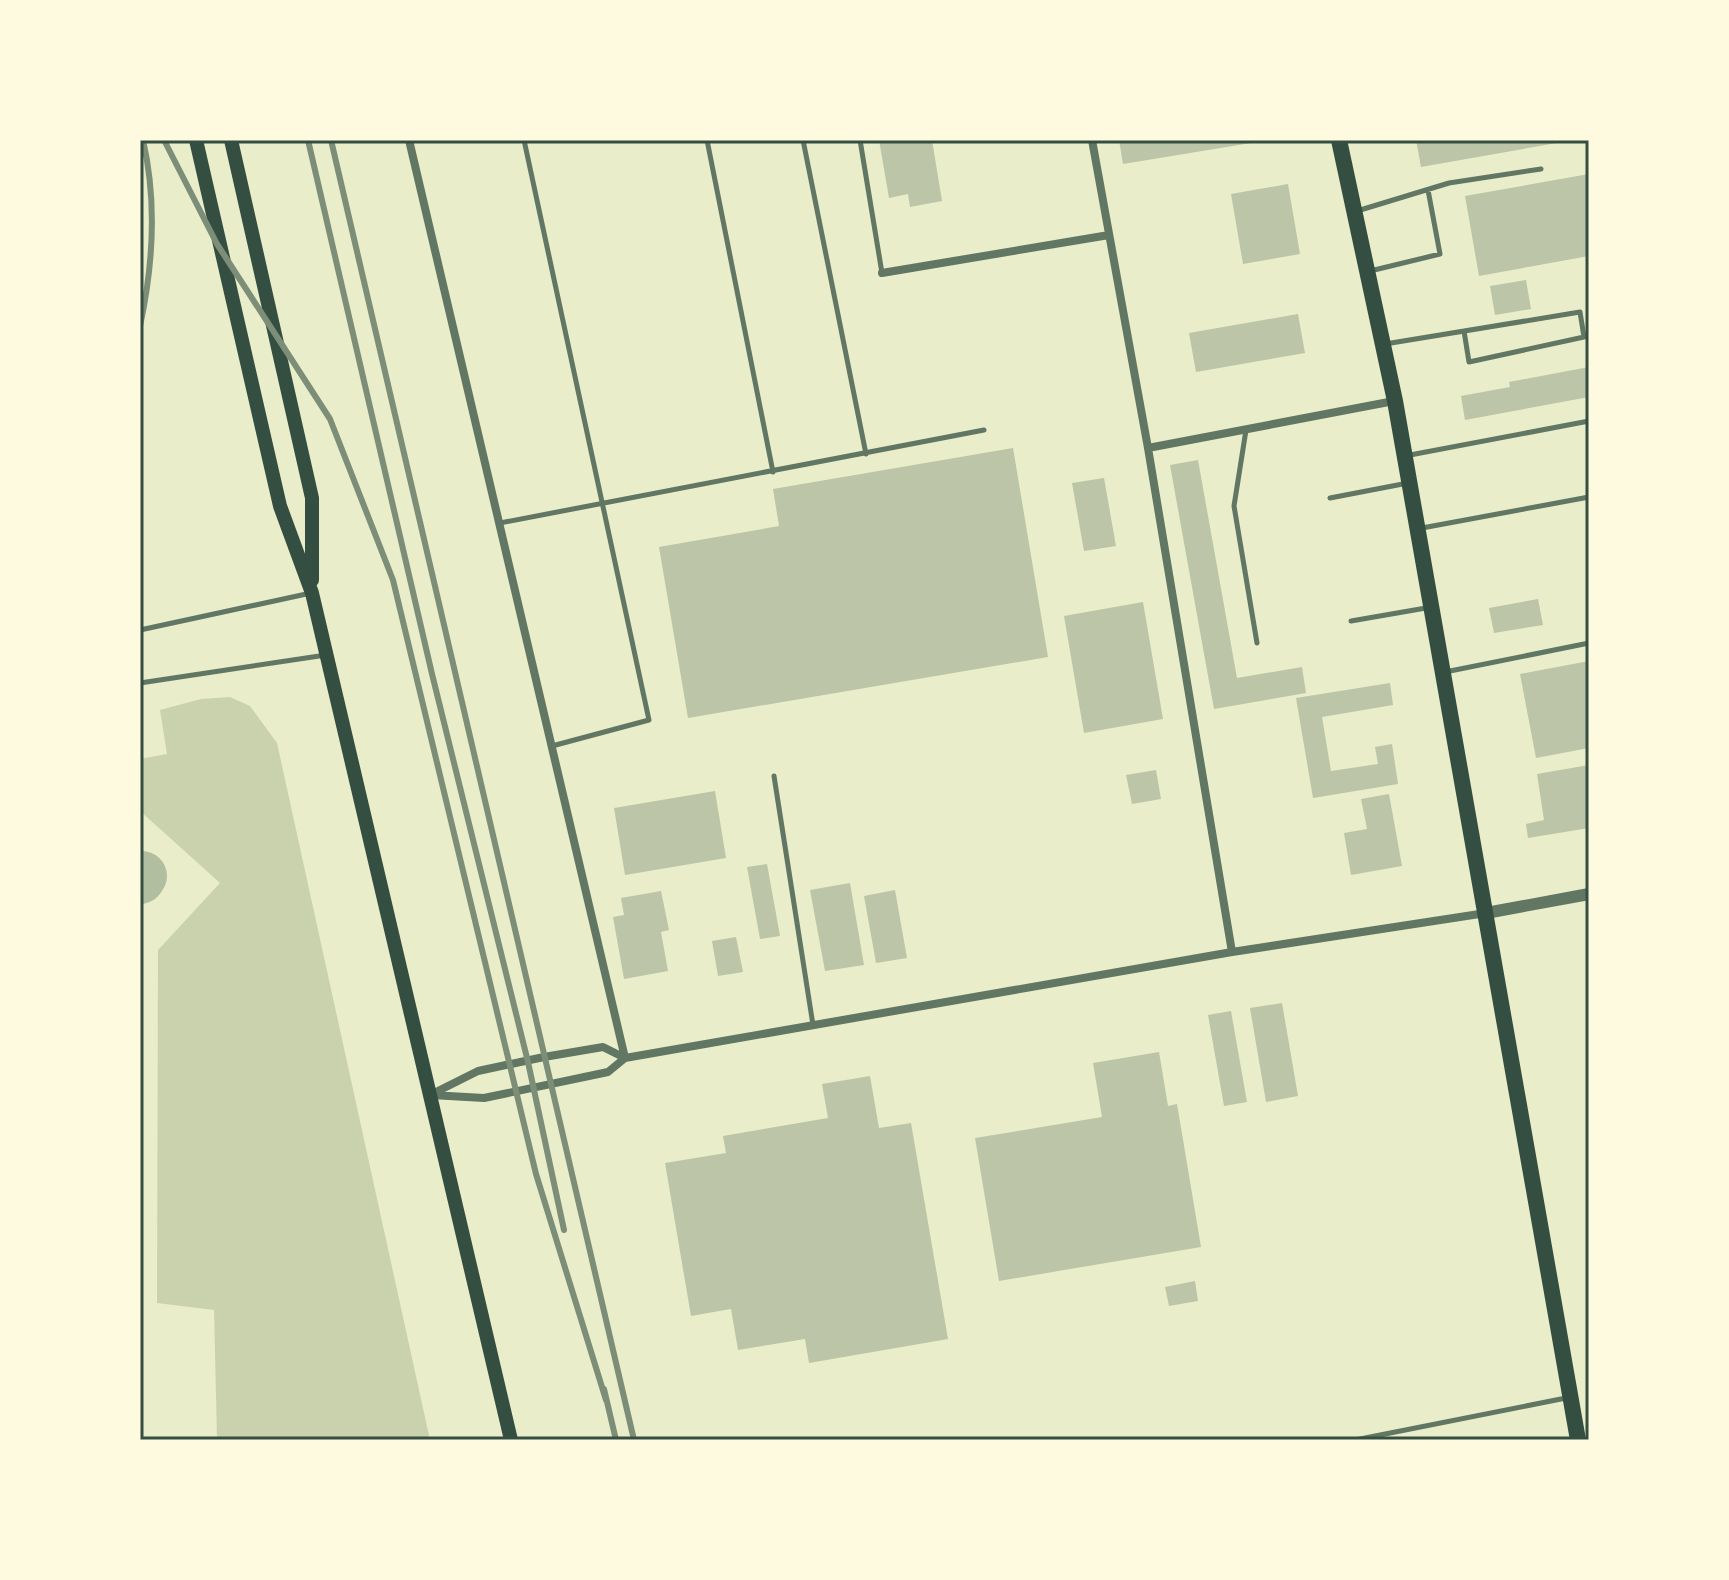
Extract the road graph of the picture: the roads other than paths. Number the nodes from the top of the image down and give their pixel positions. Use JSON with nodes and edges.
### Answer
{"nodes":[{"id":1,"x":196,"y":140,"type":"edge"},
{"id":2,"x":231,"y":140,"type":"edge"},
{"id":3,"x":409,"y":140,"type":"edge"},
{"id":4,"x":524,"y":140,"type":"edge"},
{"id":5,"x":707,"y":140,"type":"edge"},
{"id":6,"x":803,"y":140,"type":"edge"},
{"id":7,"x":860,"y":140,"type":"edge"},
{"id":8,"x":1092,"y":140,"type":"edge"},
{"id":9,"x":1339,"y":140,"type":"edge"},
{"id":10,"x":1541,"y":169,"type":"dead end"},
{"id":11,"x":1428,"y":190,"type":"junction"},
{"id":12,"x":1356,"y":211,"type":"junction"},
{"id":13,"x":1109,"y":235,"type":"junction"},
{"id":14,"x":1369,"y":271,"type":"junction"},
{"id":15,"x":882,"y":273,"type":"joint"},
{"id":16,"x":1464,"y":331,"type":"junction"},
{"id":17,"x":1384,"y":345,"type":"junction"},
{"id":18,"x":1395,"y":401,"type":"junction"},
{"id":19,"x":1589,"y":421,"type":"edge"},
{"id":20,"x":1246,"y":429,"type":"junction"},
{"id":21,"x":984,"y":430,"type":"dead end"},
{"id":22,"x":1148,"y":448,"type":"junction"},
{"id":23,"x":866,"y":454,"type":"junction"},
{"id":24,"x":1405,"y":456,"type":"junction"},
{"id":25,"x":773,"y":472,"type":"junction"},
{"id":26,"x":1409,"y":482,"type":"junction"},
{"id":27,"x":1589,"y":497,"type":"edge"},
{"id":28,"x":1330,"y":498,"type":"dead end"},
{"id":29,"x":603,"y":505,"type":"junction"},
{"id":30,"x":500,"y":523,"type":"junction"},
{"id":31,"x":1417,"y":529,"type":"junction"},
{"id":32,"x":312,"y":593,"type":"junction"},
{"id":33,"x":1431,"y":607,"type":"junction"},
{"id":34,"x":1351,"y":621,"type":"dead end"},
{"id":35,"x":140,"y":630,"type":"edge"},
{"id":36,"x":1257,"y":643,"type":"dead end"},
{"id":37,"x":1589,"y":643,"type":"edge"},
{"id":38,"x":327,"y":655,"type":"junction"},
{"id":39,"x":1443,"y":672,"type":"junction"},
{"id":40,"x":140,"y":683,"type":"edge"},
{"id":41,"x":552,"y":746,"type":"junction"},
{"id":42,"x":774,"y":776,"type":"dead end"},
{"id":43,"x":1589,"y":894,"type":"edge"},
{"id":44,"x":1486,"y":913,"type":"junction"},
{"id":45,"x":1232,"y":952,"type":"junction"},
{"id":46,"x":813,"y":1025,"type":"junction"},
{"id":47,"x":625,"y":1058,"type":"junction"},
{"id":48,"x":431,"y":1095,"type":"junction"},
{"id":49,"x":1571,"y":1397,"type":"junction"},
{"id":50,"x":511,"y":1440,"type":"edge"},
{"id":51,"x":1355,"y":1440,"type":"edge"},
{"id":52,"x":1578,"y":1440,"type":"edge"}],
"edges":[{"from":1,"to":32,"type":"main road"},
{"from":2,"to":32,"type":"main road"},
{"from":3,"to":30,"type":"street"},
{"from":4,"to":29,"type":"lane"},
{"from":5,"to":25,"type":"lane"},
{"from":6,"to":23,"type":"lane"},
{"from":7,"to":15,"type":"lane"},
{"from":8,"to":13,"type":"street"},
{"from":9,"to":12,"type":"main road"},
{"from":10,"to":11,"type":"lane"},
{"from":11,"to":12,"type":"lane"},
{"from":11,"to":14,"type":"lane"},
{"from":12,"to":14,"type":"main road"},
{"from":13,"to":15,"type":"street"},
{"from":13,"to":22,"type":"street"},
{"from":14,"to":17,"type":"main road"},
{"from":16,"to":16,"type":"lane"},
{"from":16,"to":17,"type":"lane"},
{"from":17,"to":18,"type":"main road"},
{"from":18,"to":20,"type":"street"},
{"from":18,"to":24,"type":"main road"},
{"from":19,"to":24,"type":"lane"},
{"from":20,"to":22,"type":"street"},
{"from":20,"to":36,"type":"lane"},
{"from":21,"to":23,"type":"lane"},
{"from":22,"to":45,"type":"street"},
{"from":23,"to":25,"type":"lane"},
{"from":24,"to":26,"type":"main road"},
{"from":25,"to":29,"type":"lane"},
{"from":26,"to":28,"type":"lane"},
{"from":26,"to":31,"type":"main road"},
{"from":27,"to":31,"type":"lane"},
{"from":29,"to":30,"type":"lane"},
{"from":29,"to":41,"type":"lane"},
{"from":30,"to":41,"type":"street"},
{"from":31,"to":33,"type":"main road"},
{"from":32,"to":35,"type":"lane"},
{"from":32,"to":38,"type":"main road"},
{"from":33,"to":34,"type":"lane"},
{"from":33,"to":39,"type":"main road"},
{"from":37,"to":39,"type":"lane"},
{"from":38,"to":40,"type":"lane"},
{"from":38,"to":48,"type":"main road"},
{"from":39,"to":44,"type":"main road"},
{"from":41,"to":47,"type":"street"},
{"from":42,"to":46,"type":"lane"},
{"from":43,"to":44,"type":"street"},
{"from":44,"to":45,"type":"street"},
{"from":44,"to":49,"type":"main road"},
{"from":45,"to":46,"type":"street"},
{"from":46,"to":47,"type":"street"},
{"from":47,"to":48,"type":"street"},
{"from":47,"to":48,"type":"street"},
{"from":48,"to":50,"type":"main road"},
{"from":49,"to":51,"type":"lane"},
{"from":49,"to":52,"type":"main road"}]}
